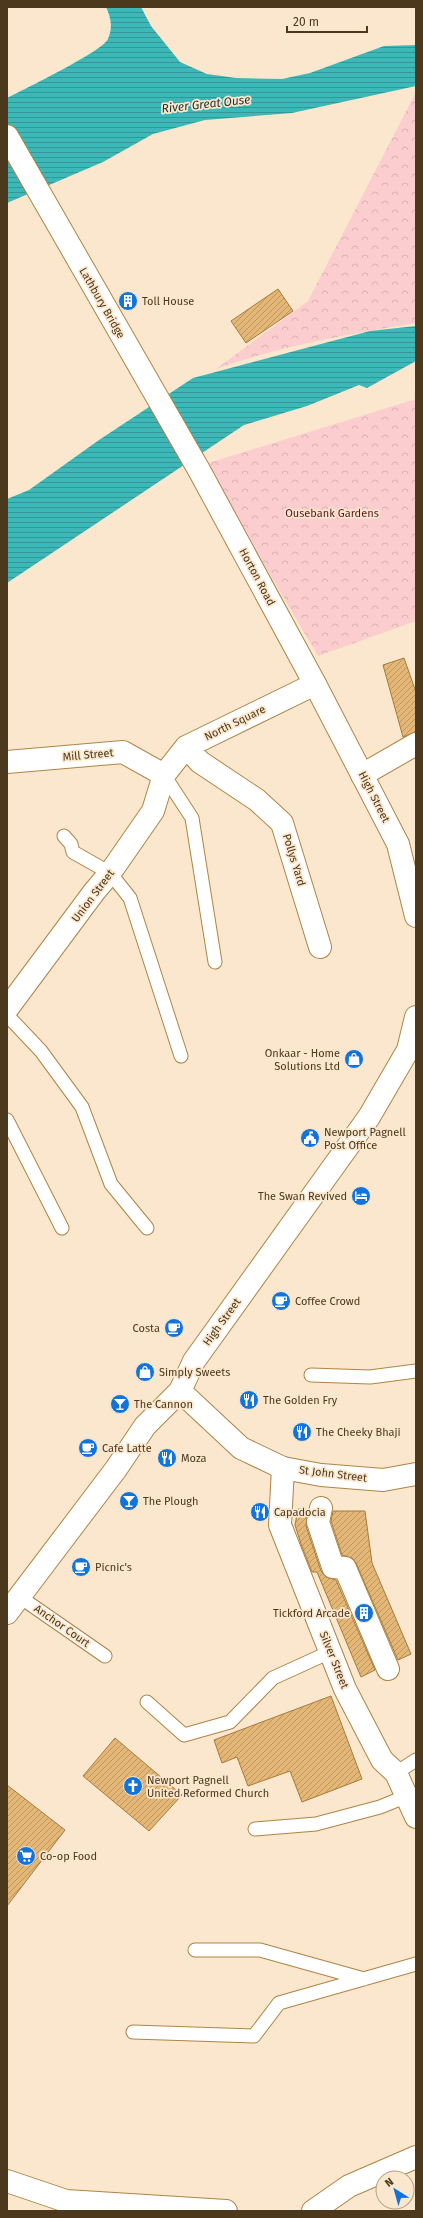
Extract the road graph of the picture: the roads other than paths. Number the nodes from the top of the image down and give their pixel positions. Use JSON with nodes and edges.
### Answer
{"nodes":[{"id":1,"x":7,"y":136,"type":"edge"},
{"id":2,"x":199,"y":470,"type":"joint"},
{"id":3,"x":315,"y":684,"type":"junction"},
{"id":4,"x":416,"y":744,"type":"edge"},
{"id":5,"x":186,"y":747,"type":"junction"},
{"id":6,"x":7,"y":762,"type":"edge"},
{"id":7,"x":164,"y":775,"type":"junction"},
{"id":8,"x":362,"y":775,"type":"junction"},
{"id":9,"x":64,"y":836,"type":"dead end"},
{"id":10,"x":110,"y":873,"type":"junction"},
{"id":11,"x":416,"y":916,"type":"edge"},
{"id":12,"x":320,"y":947,"type":"dead end"},
{"id":13,"x":215,"y":962,"type":"dead end"},
{"id":14,"x":7,"y":1009,"type":"edge"},
{"id":15,"x":7,"y":1015,"type":"edge"},
{"id":16,"x":416,"y":1017,"type":"edge"},
{"id":17,"x":181,"y":1056,"type":"dead end"},
{"id":18,"x":7,"y":1120,"type":"edge"},
{"id":19,"x":62,"y":1228,"type":"dead end"},
{"id":20,"x":147,"y":1228,"type":"dead end"},
{"id":21,"x":416,"y":1371,"type":"edge"},
{"id":22,"x":311,"y":1375,"type":"dead end"},
{"id":23,"x":180,"y":1391,"type":"junction"},
{"id":24,"x":283,"y":1468,"type":"junction"},
{"id":25,"x":416,"y":1474,"type":"edge"},
{"id":26,"x":321,"y":1508,"type":"dead end"},
{"id":27,"x":13,"y":1605,"type":"edge"},
{"id":28,"x":330,"y":1652,"type":"junction"},
{"id":29,"x":105,"y":1656,"type":"dead end"},
{"id":30,"x":388,"y":1668,"type":"dead end"},
{"id":31,"x":146,"y":1702,"type":"dead end"},
{"id":32,"x":416,"y":1760,"type":"edge"},
{"id":33,"x":396,"y":1773,"type":"junction"},
{"id":34,"x":407,"y":1796,"type":"junction"},
{"id":35,"x":416,"y":1817,"type":"edge"},
{"id":36,"x":255,"y":1830,"type":"dead end"},
{"id":37,"x":195,"y":1950,"type":"dead end"},
{"id":38,"x":416,"y":1964,"type":"edge"},
{"id":39,"x":364,"y":1979,"type":"junction"},
{"id":40,"x":133,"y":2032,"type":"dead end"},
{"id":41,"x":416,"y":2157,"type":"edge"},
{"id":42,"x":7,"y":2181,"type":"edge"},
{"id":43,"x":226,"y":2211,"type":"edge"},
{"id":44,"x":313,"y":2211,"type":"edge"}],
"edges":[{"from":1,"to":2,"type":"street","name":"Lathbury Bridge"},
{"from":2,"to":3,"type":"street","name":"Horton Road"},
{"from":3,"to":5,"type":"street","name":"North Square"},
{"from":3,"to":8,"type":"street","name":"High Street"},
{"from":4,"to":8,"type":"street"},
{"from":5,"to":7,"type":"street","name":"North Square"},
{"from":5,"to":12,"type":"street","name":"Pollys Yard"},
{"from":6,"to":7,"type":"street","name":"Mill Street"},
{"from":7,"to":10,"type":"street","name":"Union Street"},
{"from":7,"to":13,"type":"lane"},
{"from":8,"to":11,"type":"street","name":"High Street"},
{"from":9,"to":10,"type":"lane"},
{"from":10,"to":14,"type":"street","name":"Union Street"},
{"from":10,"to":17,"type":"lane"},
{"from":15,"to":20,"type":"lane"},
{"from":16,"to":23,"type":"street","name":"High Street"},
{"from":18,"to":19,"type":"lane"},
{"from":21,"to":22,"type":"lane"},
{"from":23,"to":24,"type":"street","name":"St John Street"},
{"from":23,"to":27,"type":"street","name":"High Street"},
{"from":24,"to":25,"type":"street","name":"St John Street"},
{"from":24,"to":28,"type":"street","name":"Silver Street"},
{"from":26,"to":30,"type":"street"},
{"from":27,"to":29,"type":"lane","name":"Anchor Court"},
{"from":28,"to":31,"type":"lane"},
{"from":28,"to":33,"type":"street","name":"Silver Street"},
{"from":32,"to":33,"type":"lane"},
{"from":33,"to":34,"type":"street","name":"Silver Street"},
{"from":34,"to":35,"type":"street","name":"Silver Street"},
{"from":34,"to":36,"type":"lane"},
{"from":37,"to":39,"type":"lane"},
{"from":38,"to":39,"type":"lane"},
{"from":39,"to":40,"type":"lane"},
{"from":41,"to":44,"type":"street"},
{"from":42,"to":43,"type":"street"}]}
